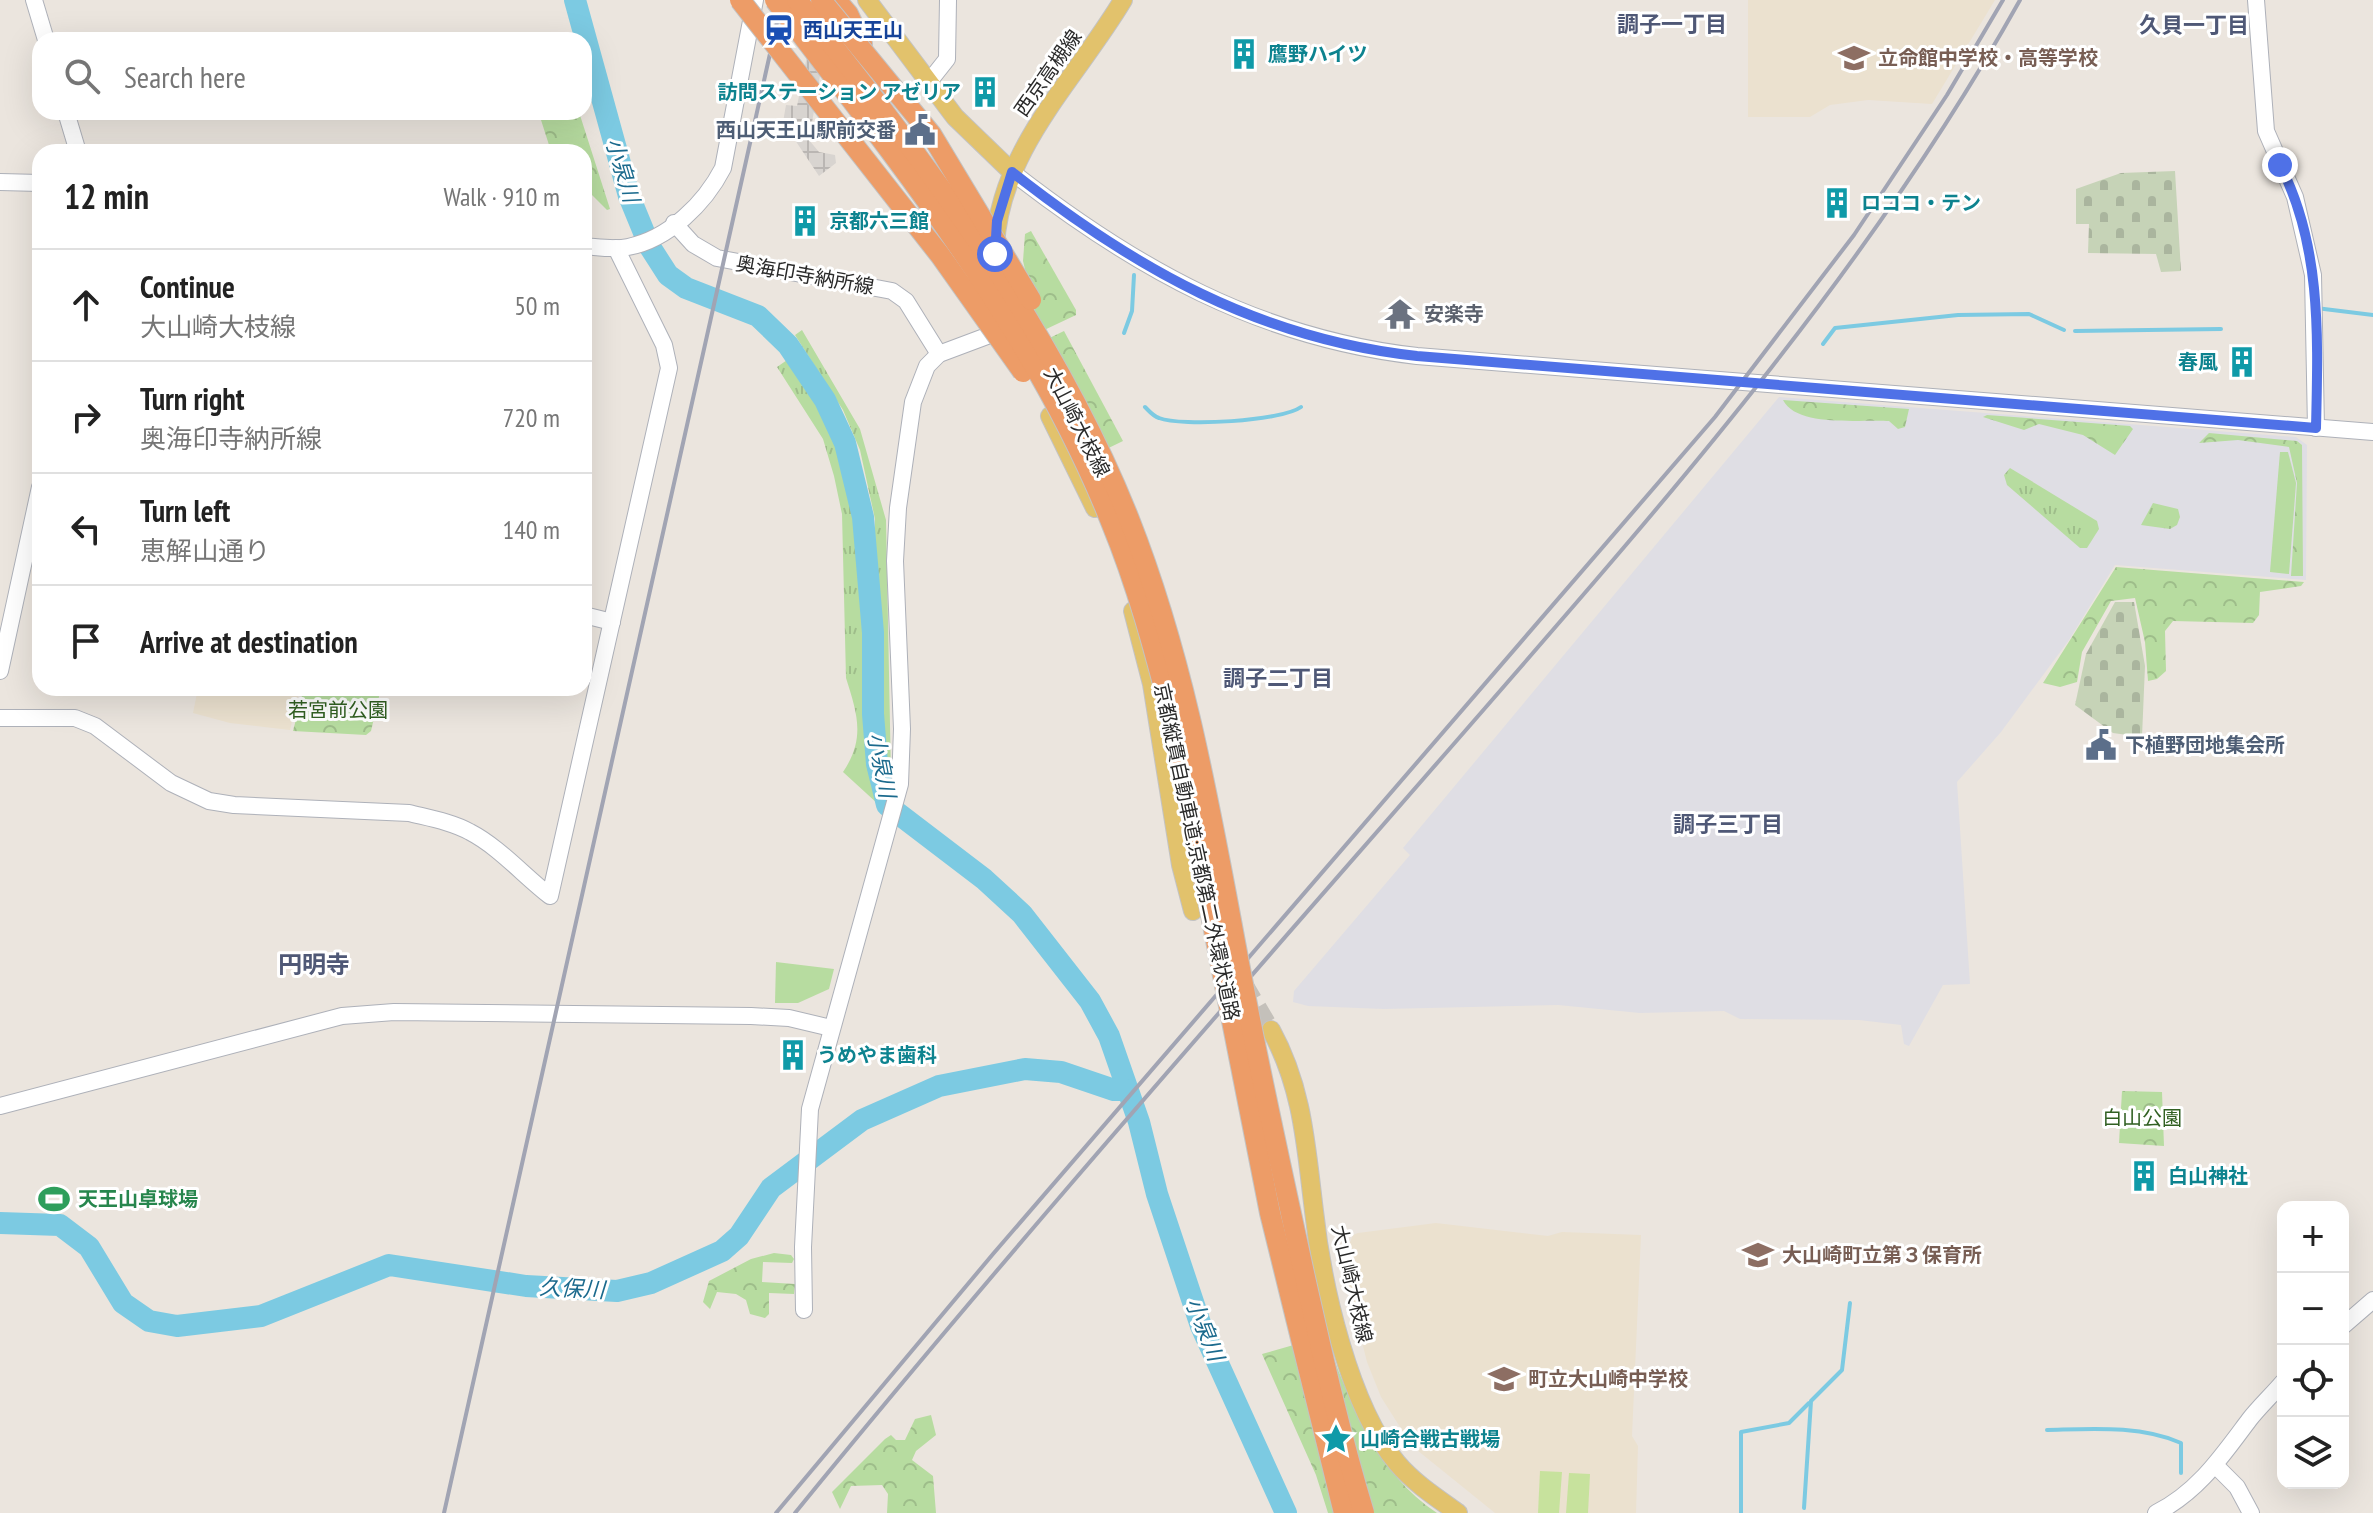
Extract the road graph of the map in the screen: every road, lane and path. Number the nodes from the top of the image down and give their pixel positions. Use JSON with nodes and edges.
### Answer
{"nodes":[{"id":1,"x":34,"y":0,"type":"edge"},
{"id":2,"x":729,"y":0,"type":"edge"},
{"id":3,"x":740,"y":0,"type":"edge"},
{"id":4,"x":755,"y":0,"type":"edge"},
{"id":5,"x":775,"y":0,"type":"edge"},
{"id":6,"x":797,"y":0,"type":"edge"},
{"id":7,"x":821,"y":0,"type":"edge"},
{"id":8,"x":836,"y":0,"type":"edge"},
{"id":9,"x":867,"y":0,"type":"edge"},
{"id":10,"x":948,"y":0,"type":"edge"},
{"id":11,"x":1123,"y":0,"type":"edge"},
{"id":12,"x":2256,"y":0,"type":"edge"},
{"id":13,"x":44,"y":32,"type":"edge"},
{"id":14,"x":867,"y":54,"type":"junction"},
{"id":15,"x":928,"y":83,"type":"junction"},
{"id":16,"x":68,"y":120,"type":"edge"},
{"id":17,"x":832,"y":122,"type":"junction"},
{"id":18,"x":76,"y":144,"type":"edge"},
{"id":19,"x":1012,"y":172,"type":"junction"},
{"id":20,"x":0,"y":182,"type":"edge"},
{"id":21,"x":32,"y":183,"type":"edge"},
{"id":22,"x":671,"y":226,"type":"junction"},
{"id":23,"x":592,"y":246,"type":"edge"},
{"id":24,"x":623,"y":247,"type":"junction"},
{"id":25,"x":1007,"y":329,"type":"junction"},
{"id":26,"x":939,"y":354,"type":"junction"},
{"id":27,"x":2316,"y":428,"type":"junction"},
{"id":28,"x":2373,"y":432,"type":"edge"},
{"id":29,"x":1097,"y":446,"type":"junction"},
{"id":30,"x":1112,"y":524,"type":"junction"},
{"id":31,"x":32,"y":526,"type":"edge"},
{"id":32,"x":592,"y":617,"type":"edge"},
{"id":33,"x":612,"y":622,"type":"junction"},
{"id":34,"x":0,"y":671,"type":"edge"},
{"id":35,"x":0,"y":718,"type":"edge"},
{"id":36,"x":1193,"y":911,"type":"dead end"},
{"id":37,"x":831,"y":1028,"type":"junction"},
{"id":38,"x":1271,"y":1030,"type":"tunnel mouth"},
{"id":39,"x":0,"y":1106,"type":"edge"},
{"id":40,"x":2373,"y":1300,"type":"edge"},
{"id":41,"x":804,"y":1310,"type":"dead end"},
{"id":42,"x":2349,"y":1321,"type":"edge"},
{"id":43,"x":2277,"y":1389,"type":"edge"},
{"id":44,"x":2216,"y":1466,"type":"junction"},
{"id":45,"x":1344,"y":1513,"type":"edge"},
{"id":46,"x":1364,"y":1513,"type":"edge"},
{"id":47,"x":1458,"y":1513,"type":"edge"},
{"id":48,"x":2156,"y":1513,"type":"edge"},
{"id":49,"x":2251,"y":1513,"type":"edge"}],
"edges":[{"from":1,"to":13,"type":"street"},
{"from":2,"to":17,"type":"highway","bridge":true},
{"from":3,"to":17,"type":"highway","bridge":true},
{"from":4,"to":22,"type":"street"},
{"from":5,"to":30,"type":"highway","name":"京都縦貫自動車道;京都第二外環状道路","bridge":true},
{"from":6,"to":29,"type":"highway","name":"京都縦貫自動車道;京都第二外環状道路","bridge":true},
{"from":7,"to":14,"type":"highway","bridge":true},
{"from":8,"to":14,"type":"highway"},
{"from":9,"to":15,"type":"main road"},
{"from":10,"to":15,"type":"street"},
{"from":11,"to":19,"type":"main road","name":"西京高槻線"},
{"from":12,"to":27,"type":"street"},
{"from":14,"to":29,"type":"highway","bridge":true},
{"from":15,"to":19,"type":"main road"},
{"from":16,"to":18,"type":"street"},
{"from":17,"to":30,"type":"highway","bridge":true},
{"from":19,"to":25,"type":"main road","name":"大山崎大枝線"},
{"from":19,"to":27,"type":"street"},
{"from":20,"to":21,"type":"street"},
{"from":22,"to":24,"type":"street"},
{"from":22,"to":26,"type":"street","name":"奥海印寺納所線"},
{"from":23,"to":24,"type":"street"},
{"from":24,"to":33,"type":"street"},
{"from":25,"to":26,"type":"street"},
{"from":25,"to":36,"type":"main road","name":"大山崎大枝線"},
{"from":26,"to":37,"type":"street"},
{"from":27,"to":28,"type":"street"},
{"from":29,"to":46,"type":"highway","name":"京都縦貫自動車道;京都第二外環状道路","bridge":true},
{"from":30,"to":45,"type":"highway","name":"京都縦貫自動車道;京都第二外環状道路","bridge":true},
{"from":31,"to":34,"type":"street"},
{"from":32,"to":33,"type":"street"},
{"from":33,"to":35,"type":"street"},
{"from":37,"to":39,"type":"street"},
{"from":37,"to":41,"type":"street"},
{"from":38,"to":47,"type":"main road","name":"大山崎大枝線"},
{"from":40,"to":42,"type":"street"},
{"from":43,"to":44,"type":"street"},
{"from":44,"to":48,"type":"street"},
{"from":44,"to":49,"type":"street"}]}
